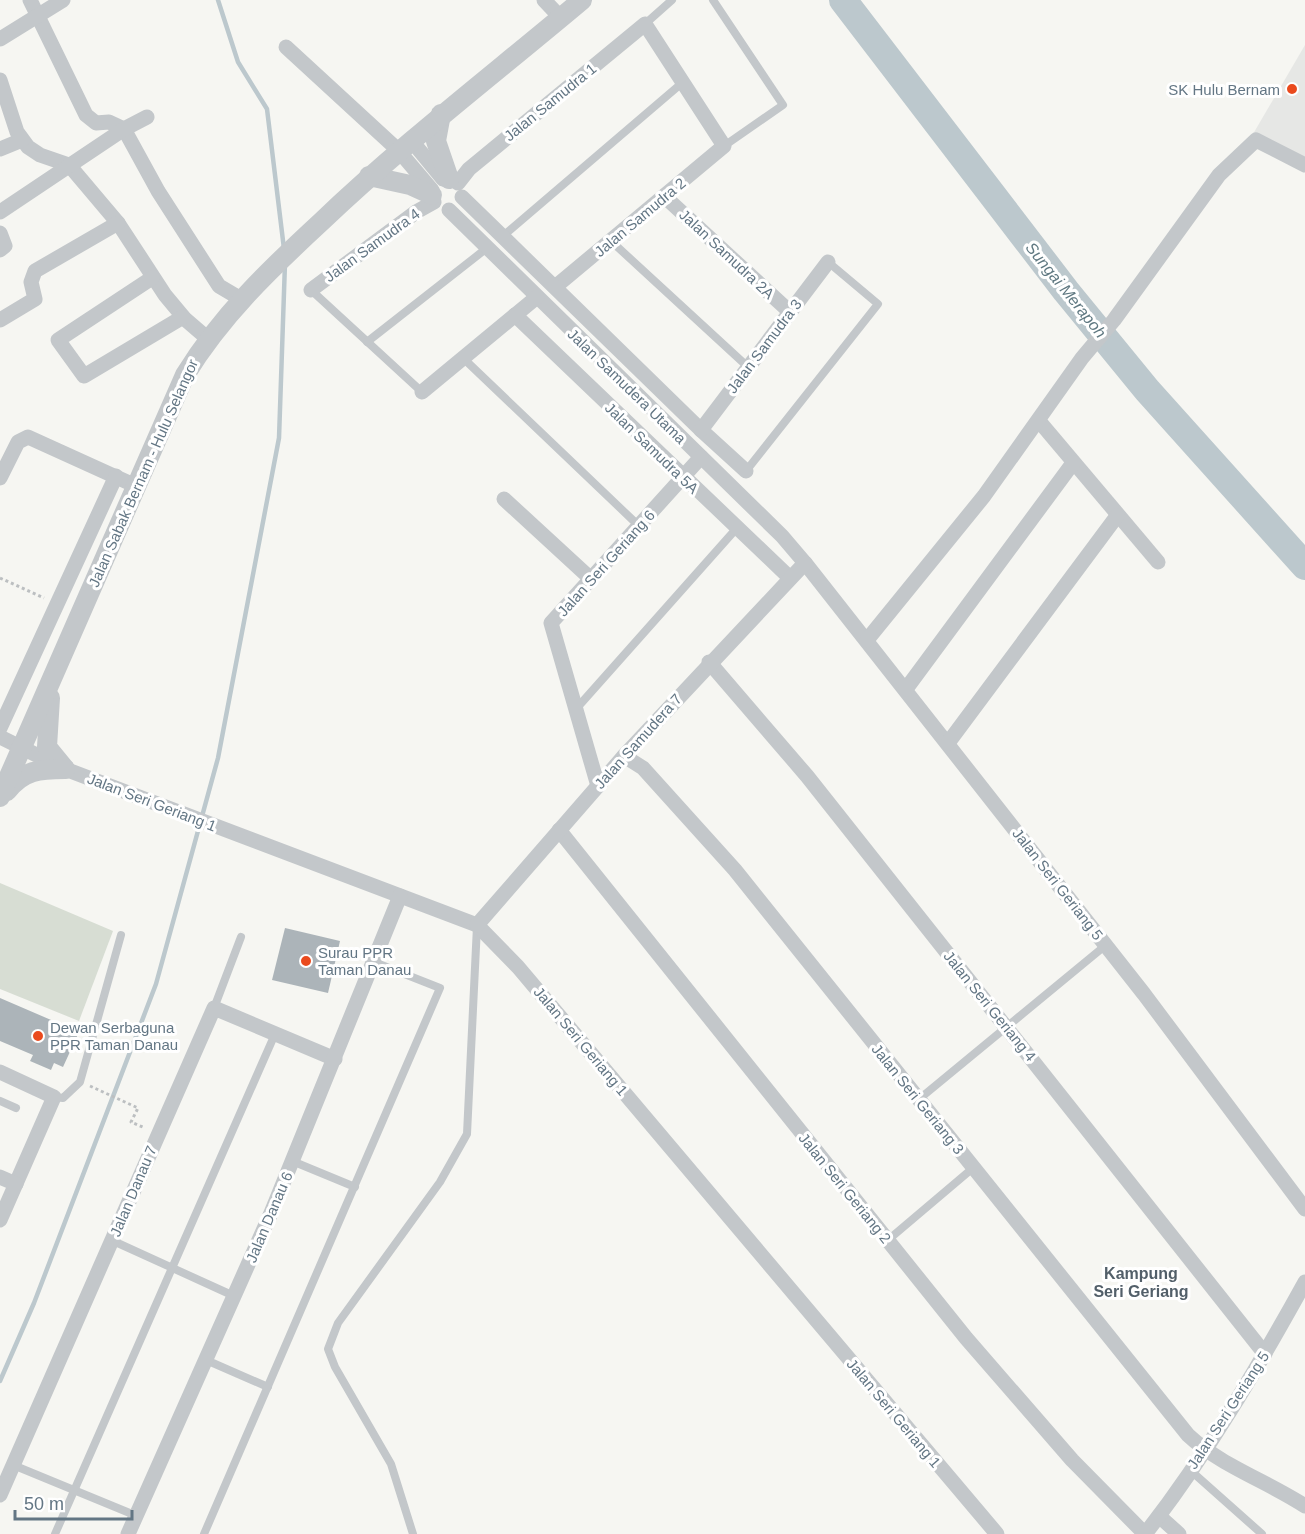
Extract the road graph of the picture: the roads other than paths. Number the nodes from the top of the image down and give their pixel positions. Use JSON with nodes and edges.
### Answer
{"nodes":[{"id":1,"x":30,"y":0,"type":"edge"},
{"id":2,"x":63,"y":0,"type":"edge"},
{"id":3,"x":544,"y":0,"type":"edge"},
{"id":4,"x":582,"y":0,"type":"edge"},
{"id":5,"x":672,"y":0,"type":"edge"},
{"id":6,"x":713,"y":0,"type":"edge"},
{"id":7,"x":37,"y":16,"type":"junction"},
{"id":8,"x":561,"y":18,"type":"junction"},
{"id":9,"x":645,"y":24,"type":"junction"},
{"id":10,"x":0,"y":39,"type":"edge"},
{"id":11,"x":286,"y":47,"type":"dead end"},
{"id":12,"x":0,"y":80,"type":"edge"},
{"id":13,"x":682,"y":83,"type":"junction"},
{"id":14,"x":441,"y":114,"type":"junction"},
{"id":15,"x":147,"y":117,"type":"dead end"},
{"id":16,"x":124,"y":129,"type":"junction"},
{"id":17,"x":22,"y":140,"type":"junction"},
{"id":18,"x":405,"y":145,"type":"junction"},
{"id":19,"x":724,"y":146,"type":"junction"},
{"id":20,"x":0,"y":149,"type":"edge"},
{"id":21,"x":69,"y":165,"type":"junction"},
{"id":22,"x":1305,"y":165,"type":"edge"},
{"id":23,"x":369,"y":176,"type":"junction"},
{"id":24,"x":444,"y":189,"type":"junction"},
{"id":25,"x":664,"y":196,"type":"junction"},
{"id":26,"x":0,"y":212,"type":"edge"},
{"id":27,"x":118,"y":223,"type":"junction"},
{"id":28,"x":0,"y":233,"type":"edge"},
{"id":29,"x":503,"y":236,"type":"junction"},
{"id":30,"x":611,"y":241,"type":"junction"},
{"id":31,"x":487,"y":248,"type":"junction"},
{"id":32,"x":0,"y":250,"type":"edge"},
{"id":33,"x":828,"y":262,"type":"joint"},
{"id":34,"x":152,"y":278,"type":"junction"},
{"id":35,"x":555,"y":287,"type":"junction"},
{"id":36,"x":311,"y":290,"type":"joint"},
{"id":37,"x":537,"y":297,"type":"junction"},
{"id":38,"x":241,"y":299,"type":"junction"},
{"id":39,"x":790,"y":312,"type":"junction"},
{"id":40,"x":515,"y":315,"type":"junction"},
{"id":41,"x":183,"y":316,"type":"junction"},
{"id":42,"x":0,"y":320,"type":"edge"},
{"id":43,"x":207,"y":338,"type":"junction"},
{"id":44,"x":367,"y":342,"type":"junction"},
{"id":45,"x":463,"y":358,"type":"junction"},
{"id":46,"x":748,"y":367,"type":"junction"},
{"id":47,"x":422,"y":392,"type":"joint"},
{"id":48,"x":1039,"y":421,"type":"junction"},
{"id":49,"x":701,"y":430,"type":"junction"},
{"id":50,"x":701,"y":458,"type":"junction"},
{"id":51,"x":1073,"y":463,"type":"junction"},
{"id":52,"x":746,"y":471,"type":"joint"},
{"id":53,"x":116,"y":476,"type":"junction"},
{"id":54,"x":0,"y":478,"type":"edge"},
{"id":55,"x":682,"y":478,"type":"junction"},
{"id":56,"x":136,"y":486,"type":"junction"},
{"id":57,"x":504,"y":498,"type":"dead end"},
{"id":58,"x":1117,"y":516,"type":"junction"},
{"id":59,"x":639,"y":526,"type":"junction"},
{"id":60,"x":736,"y":529,"type":"junction"},
{"id":61,"x":1158,"y":561,"type":"dead end"},
{"id":62,"x":805,"y":563,"type":"junction"},
{"id":63,"x":790,"y":578,"type":"junction"},
{"id":64,"x":591,"y":579,"type":"junction"},
{"id":65,"x":55,"y":608,"type":"junction"},
{"id":66,"x":76,"y":621,"type":"junction"},
{"id":67,"x":867,"y":640,"type":"junction"},
{"id":68,"x":709,"y":662,"type":"junction"},
{"id":69,"x":51,"y":683,"type":"junction"},
{"id":70,"x":906,"y":689,"type":"junction"},
{"id":71,"x":576,"y":709,"type":"junction"},
{"id":72,"x":0,"y":728,"type":"edge"},
{"id":73,"x":0,"y":737,"type":"edge"},
{"id":74,"x":948,"y":743,"type":"junction"},
{"id":75,"x":21,"y":748,"type":"junction"},
{"id":76,"x":624,"y":756,"type":"junction"},
{"id":77,"x":65,"y":769,"type":"junction"},
{"id":78,"x":598,"y":786,"type":"junction"},
{"id":79,"x":0,"y":799,"type":"edge"},
{"id":80,"x":559,"y":830,"type":"junction"},
{"id":81,"x":400,"y":896,"type":"junction"},
{"id":82,"x":477,"y":925,"type":"junction"},
{"id":83,"x":121,"y":935,"type":"dead end"},
{"id":84,"x":242,"y":937,"type":"dead end"},
{"id":85,"x":1106,"y":945,"type":"junction"},
{"id":86,"x":374,"y":962,"type":"junction"},
{"id":87,"x":214,"y":1008,"type":"junction"},
{"id":88,"x":1005,"y":1026,"type":"junction"},
{"id":89,"x":275,"y":1034,"type":"junction"},
{"id":90,"x":335,"y":1059,"type":"junction"},
{"id":91,"x":0,"y":1072,"type":"edge"},
{"id":92,"x":54,"y":1097,"type":"junction"},
{"id":93,"x":918,"y":1100,"type":"junction"},
{"id":94,"x":0,"y":1101,"type":"edge"},
{"id":95,"x":16,"y":1108,"type":"dead end"},
{"id":96,"x":292,"y":1161,"type":"junction"},
{"id":97,"x":973,"y":1168,"type":"junction"},
{"id":98,"x":0,"y":1177,"type":"edge"},
{"id":99,"x":16,"y":1184,"type":"junction"},
{"id":100,"x":354,"y":1187,"type":"junction"},
{"id":101,"x":1305,"y":1209,"type":"edge"},
{"id":102,"x":0,"y":1220,"type":"edge"},
{"id":103,"x":111,"y":1240,"type":"junction"},
{"id":104,"x":888,"y":1240,"type":"junction"},
{"id":105,"x":172,"y":1268,"type":"junction"},
{"id":106,"x":1305,"y":1282,"type":"edge"},
{"id":107,"x":234,"y":1296,"type":"junction"},
{"id":108,"x":1265,"y":1354,"type":"junction"},
{"id":109,"x":206,"y":1360,"type":"junction"},
{"id":110,"x":268,"y":1387,"type":"junction"},
{"id":111,"x":1205,"y":1451,"type":"junction"},
{"id":112,"x":13,"y":1466,"type":"junction"},
{"id":113,"x":1190,"y":1470,"type":"junction"},
{"id":114,"x":74,"y":1490,"type":"junction"},
{"id":115,"x":0,"y":1495,"type":"edge"},
{"id":116,"x":1305,"y":1506,"type":"edge"},
{"id":117,"x":136,"y":1516,"type":"junction"},
{"id":118,"x":1159,"y":1516,"type":"junction"},
{"id":119,"x":55,"y":1534,"type":"edge"},
{"id":120,"x":128,"y":1534,"type":"edge"},
{"id":121,"x":204,"y":1534,"type":"edge"},
{"id":122,"x":413,"y":1534,"type":"edge"},
{"id":123,"x":997,"y":1534,"type":"edge"},
{"id":124,"x":1145,"y":1534,"type":"edge"},
{"id":125,"x":1179,"y":1534,"type":"edge"},
{"id":126,"x":1262,"y":1534,"type":"edge"}],
"edges":[{"from":1,"to":7,"type":"street"},
{"from":2,"to":7,"type":"street"},
{"from":3,"to":8,"type":"street"},
{"from":4,"to":8,"type":"street"},
{"from":5,"to":9,"type":"lane"},
{"from":6,"to":19,"type":"lane"},
{"from":7,"to":10,"type":"street"},
{"from":7,"to":16,"type":"street"},
{"from":8,"to":14,"type":"street"},
{"from":9,"to":13,"type":"street"},
{"from":9,"to":24,"type":"street","name":"Jalan Samudra 1"},
{"from":11,"to":18,"type":"street","name":"Jalan Samudera Utama"},
{"from":12,"to":17,"type":"street"},
{"from":13,"to":19,"type":"street"},
{"from":13,"to":29,"type":"lane"},
{"from":14,"to":18,"type":"street"},
{"from":14,"to":24,"type":"street"},
{"from":15,"to":16,"type":"street"},
{"from":16,"to":21,"type":"street"},
{"from":16,"to":38,"type":"street"},
{"from":17,"to":20,"type":"street"},
{"from":17,"to":21,"type":"street"},
{"from":18,"to":23,"type":"street"},
{"from":18,"to":24,"type":"street","name":"Jalan Samudera Utama"},
{"from":19,"to":25,"type":"street","name":"Jalan Samudra 2"},
{"from":21,"to":26,"type":"street"},
{"from":21,"to":27,"type":"street"},
{"from":22,"to":48,"type":"street"},
{"from":23,"to":24,"type":"street"},
{"from":23,"to":38,"type":"street","name":"Jalan Sabak Bernam - Hulu Selangor"},
{"from":24,"to":29,"type":"street","name":"Jalan Samudera Utama"},
{"from":24,"to":31,"type":"street","name":"Jalan Samudera Utama"},
{"from":24,"to":36,"type":"street","name":"Jalan Samudra 4"},
{"from":25,"to":30,"type":"street","name":"Jalan Samudra 2"},
{"from":25,"to":39,"type":"street","name":"Jalan Samudra 2A"},
{"from":27,"to":34,"type":"street"},
{"from":27,"to":42,"type":"street"},
{"from":28,"to":32,"type":"street"},
{"from":29,"to":35,"type":"street","name":"Jalan Samudera Utama"},
{"from":30,"to":35,"type":"street","name":"Jalan Samudra 2"},
{"from":30,"to":46,"type":"lane"},
{"from":31,"to":37,"type":"street","name":"Jalan Samudera Utama"},
{"from":31,"to":44,"type":"lane"},
{"from":33,"to":39,"type":"street","name":"Jalan Samudra 3"},
{"from":33,"to":52,"type":"lane"},
{"from":34,"to":41,"type":"street"},
{"from":34,"to":41,"type":"street"},
{"from":35,"to":49,"type":"street","name":"Jalan Samudera Utama"},
{"from":36,"to":44,"type":"lane"},
{"from":37,"to":40,"type":"street"},
{"from":37,"to":50,"type":"street","name":"Jalan Samudera Utama"},
{"from":38,"to":43,"type":"street","name":"Jalan Sabak Bernam - Hulu Selangor"},
{"from":39,"to":46,"type":"street","name":"Jalan Samudra 3"},
{"from":40,"to":45,"type":"street"},
{"from":40,"to":55,"type":"street","name":"Jalan Samudra 5A"},
{"from":41,"to":43,"type":"street"},
{"from":43,"to":56,"type":"street","name":"Jalan Sabak Bernam - Hulu Selangor"},
{"from":44,"to":47,"type":"lane"},
{"from":45,"to":47,"type":"street"},
{"from":45,"to":59,"type":"lane"},
{"from":46,"to":49,"type":"street","name":"Jalan Samudra 3"},
{"from":48,"to":51,"type":"street"},
{"from":48,"to":67,"type":"street"},
{"from":49,"to":52,"type":"street","name":"Jalan Samudera Utama"},
{"from":50,"to":55,"type":"street","name":"Jalan Seri Geriang 6"},
{"from":50,"to":62,"type":"street","name":"Jalan Samudera Utama"},
{"from":51,"to":58,"type":"street"},
{"from":51,"to":70,"type":"street"},
{"from":53,"to":54,"type":"street"},
{"from":53,"to":56,"type":"street"},
{"from":53,"to":65,"type":"street"},
{"from":55,"to":59,"type":"street","name":"Jalan Seri Geriang 6"},
{"from":55,"to":60,"type":"street","name":"Jalan Samudra 5A"},
{"from":56,"to":66,"type":"street","name":"Jalan Sabak Bernam - Hulu Selangor"},
{"from":57,"to":64,"type":"street"},
{"from":58,"to":61,"type":"street"},
{"from":58,"to":74,"type":"street"},
{"from":59,"to":64,"type":"street","name":"Jalan Seri Geriang 6"},
{"from":60,"to":63,"type":"street","name":"Jalan Samudra 5A"},
{"from":60,"to":71,"type":"lane"},
{"from":62,"to":63,"type":"street","name":"Jalan Samudera 7"},
{"from":62,"to":67,"type":"street","name":"Jalan Seri Geriang 5"},
{"from":63,"to":68,"type":"street","name":"Jalan Samudera 7"},
{"from":64,"to":71,"type":"street","name":"Jalan Seri Geriang 6"},
{"from":65,"to":66,"type":"street"},
{"from":65,"to":72,"type":"street"},
{"from":66,"to":69,"type":"street","name":"Jalan Sabak Bernam - Hulu Selangor"},
{"from":67,"to":70,"type":"street","name":"Jalan Seri Geriang 5"},
{"from":68,"to":76,"type":"street","name":"Jalan Samudera 7"},
{"from":68,"to":88,"type":"street","name":"Jalan Seri Geriang 4"},
{"from":69,"to":75,"type":"street","name":"Jalan Sabak Bernam - Hulu Selangor"},
{"from":69,"to":77,"type":"street"},
{"from":70,"to":74,"type":"street","name":"Jalan Seri Geriang 5"},
{"from":71,"to":78,"type":"street","name":"Jalan Seri Geriang 6"},
{"from":73,"to":75,"type":"street","name":"Jalan Seri Geriang 1"},
{"from":74,"to":85,"type":"street","name":"Jalan Seri Geriang 5"},
{"from":75,"to":77,"type":"street","name":"Jalan Seri Geriang 1"},
{"from":75,"to":79,"type":"street","name":"Jalan Sabak Bernam - Hulu Selangor"},
{"from":76,"to":78,"type":"street","name":"Jalan Samudera 7"},
{"from":76,"to":93,"type":"street","name":"Jalan Seri Geriang 3"},
{"from":77,"to":79,"type":"street"},
{"from":77,"to":81,"type":"street","name":"Jalan Seri Geriang 1"},
{"from":78,"to":80,"type":"street","name":"Jalan Samudera 7"},
{"from":80,"to":82,"type":"street","name":"Jalan Samudera 7"},
{"from":80,"to":104,"type":"street","name":"Jalan Seri Geriang 2"},
{"from":81,"to":82,"type":"street","name":"Jalan Seri Geriang 1"},
{"from":81,"to":86,"type":"street","name":"Jalan Danau 6"},
{"from":82,"to":122,"type":"lane"},
{"from":82,"to":123,"type":"street","name":"Jalan Seri Geriang 1"},
{"from":83,"to":92,"type":"lane"},
{"from":84,"to":87,"type":"lane"},
{"from":85,"to":88,"type":"lane"},
{"from":85,"to":101,"type":"street","name":"Jalan Seri Geriang 5"},
{"from":86,"to":90,"type":"street","name":"Jalan Danau 6"},
{"from":86,"to":100,"type":"lane"},
{"from":87,"to":89,"type":"street"},
{"from":87,"to":103,"type":"street","name":"Jalan Danau 7"},
{"from":88,"to":93,"type":"lane"},
{"from":88,"to":108,"type":"street","name":"Jalan Seri Geriang 4"},
{"from":89,"to":90,"type":"street"},
{"from":89,"to":105,"type":"lane"},
{"from":90,"to":96,"type":"street","name":"Jalan Danau 6"},
{"from":91,"to":92,"type":"street"},
{"from":92,"to":99,"type":"street"},
{"from":93,"to":97,"type":"street","name":"Jalan Seri Geriang 3"},
{"from":94,"to":95,"type":"lane"},
{"from":96,"to":100,"type":"lane"},
{"from":96,"to":107,"type":"street","name":"Jalan Danau 6"},
{"from":97,"to":104,"type":"lane"},
{"from":97,"to":111,"type":"street","name":"Jalan Seri Geriang 3"},
{"from":98,"to":99,"type":"street"},
{"from":99,"to":102,"type":"street"},
{"from":100,"to":110,"type":"lane"},
{"from":103,"to":105,"type":"lane"},
{"from":103,"to":112,"type":"street","name":"Jalan Danau 7"},
{"from":104,"to":124,"type":"street","name":"Jalan Seri Geriang 2"},
{"from":105,"to":107,"type":"lane"},
{"from":105,"to":114,"type":"lane"},
{"from":106,"to":108,"type":"street","name":"Jalan Seri Geriang 5"},
{"from":107,"to":109,"type":"street","name":"Jalan Danau 6"},
{"from":108,"to":111,"type":"street","name":"Jalan Seri Geriang 5"},
{"from":109,"to":110,"type":"lane"},
{"from":109,"to":117,"type":"street","name":"Jalan Danau 6"},
{"from":110,"to":121,"type":"lane"},
{"from":111,"to":113,"type":"street","name":"Jalan Seri Geriang 5"},
{"from":111,"to":116,"type":"street","name":"Jalan Seri Geriang 3"},
{"from":112,"to":114,"type":"lane"},
{"from":112,"to":115,"type":"street","name":"Jalan Danau 7"},
{"from":113,"to":118,"type":"street","name":"Jalan Seri Geriang 5"},
{"from":113,"to":126,"type":"lane"},
{"from":114,"to":117,"type":"lane"},
{"from":114,"to":119,"type":"lane"},
{"from":117,"to":120,"type":"street","name":"Jalan Danau 6"},
{"from":118,"to":124,"type":"street","name":"Jalan Seri Geriang 5"},
{"from":118,"to":125,"type":"street"}]}
